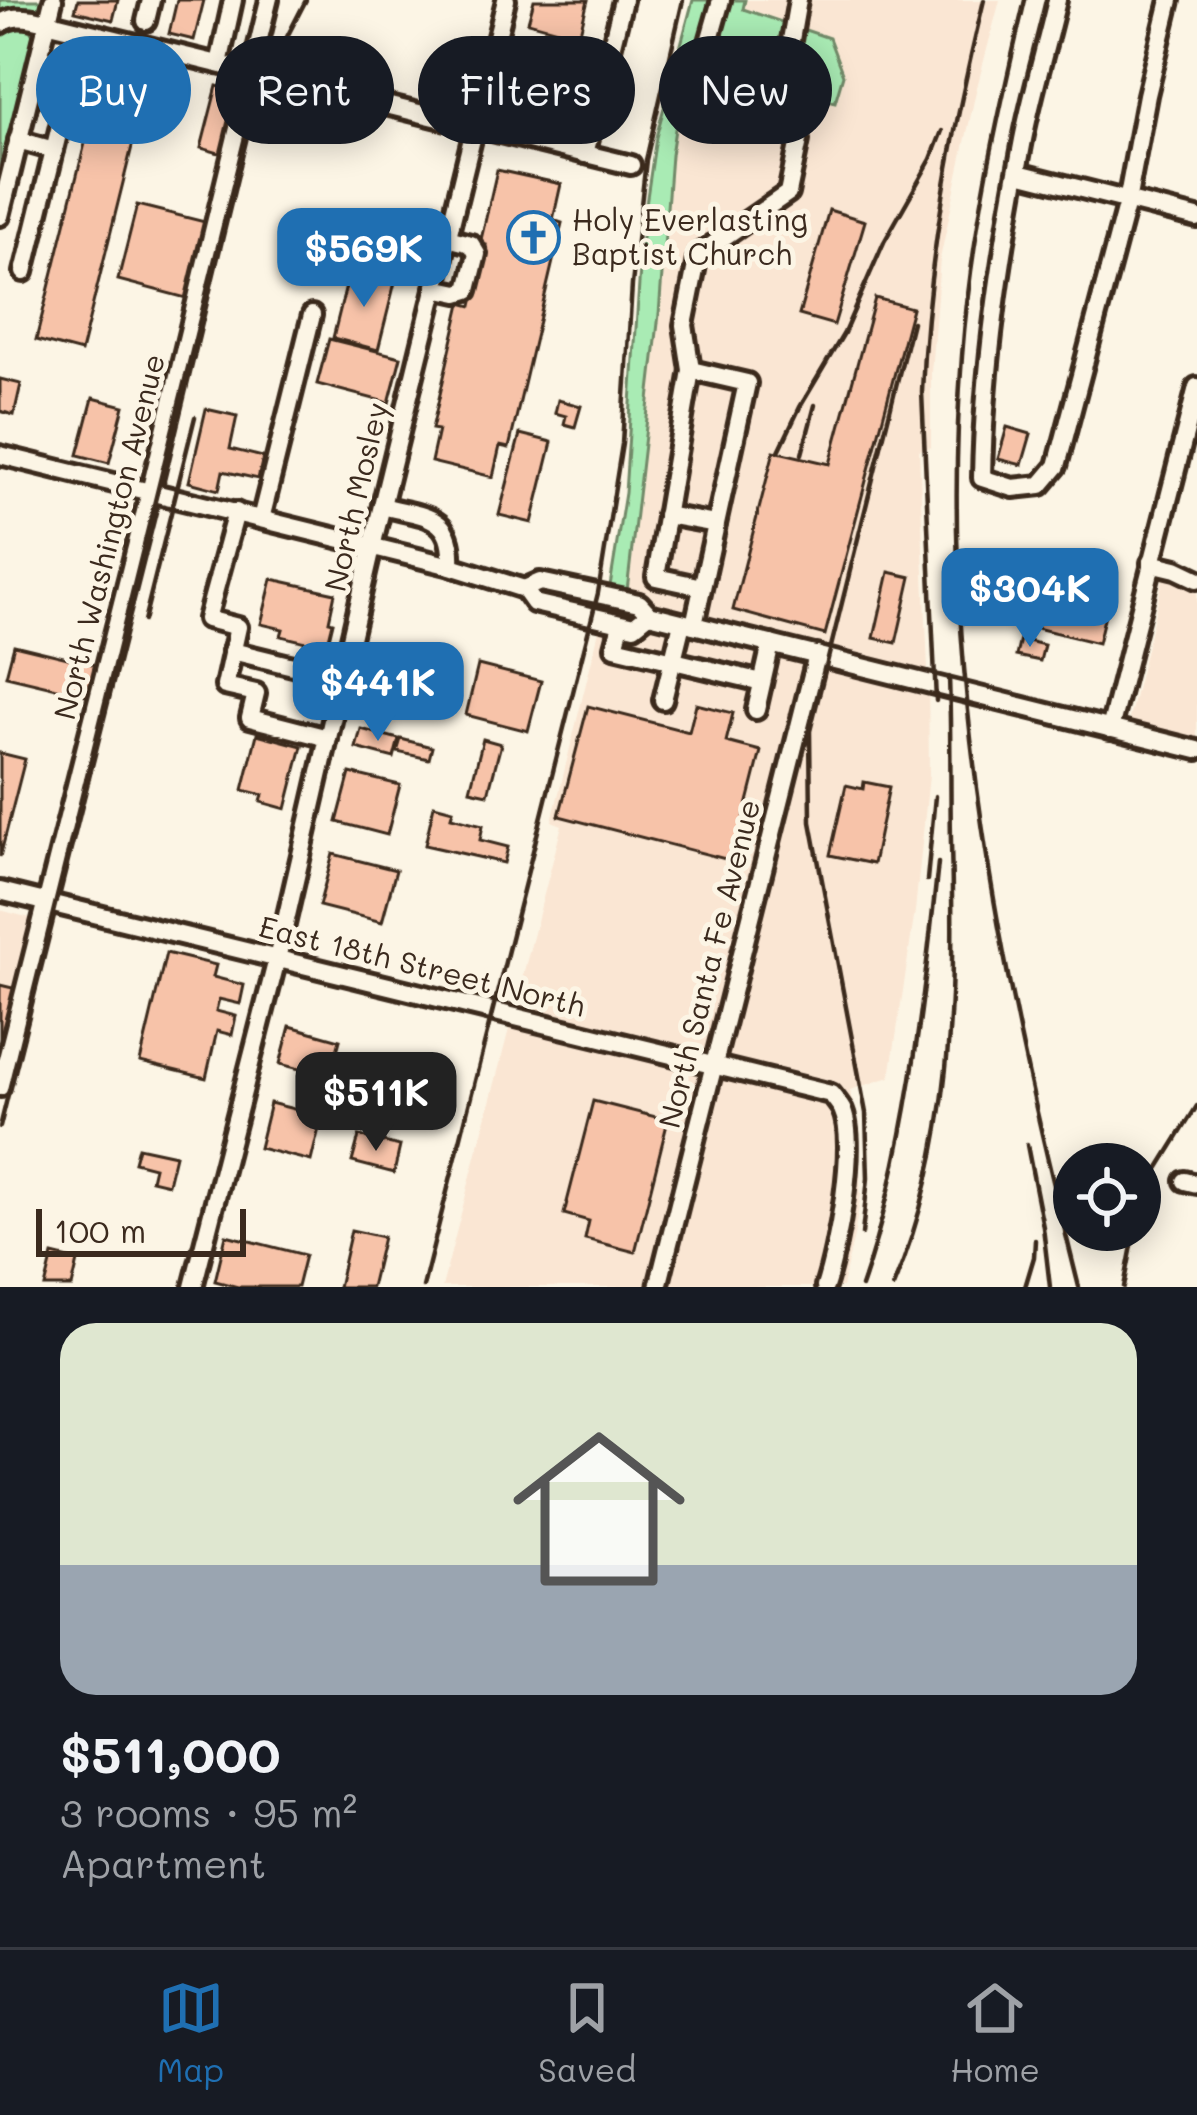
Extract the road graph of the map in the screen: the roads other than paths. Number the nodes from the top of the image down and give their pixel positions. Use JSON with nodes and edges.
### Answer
{"nodes":[{"id":1,"x":53,"y":0,"type":"edge"},
{"id":2,"x":151,"y":0,"type":"edge"},
{"id":3,"x":233,"y":0,"type":"edge"},
{"id":4,"x":269,"y":0,"type":"edge"},
{"id":5,"x":506,"y":0,"type":"edge"},
{"id":6,"x":623,"y":0,"type":"edge"},
{"id":7,"x":721,"y":0,"type":"edge"},
{"id":8,"x":798,"y":0,"type":"edge"},
{"id":9,"x":1057,"y":0,"type":"edge"},
{"id":10,"x":1170,"y":0,"type":"edge"},
{"id":11,"x":146,"y":21,"type":"dead end"},
{"id":12,"x":47,"y":22,"type":"junction"},
{"id":13,"x":0,"y":24,"type":"edge"},
{"id":14,"x":104,"y":36,"type":"edge"},
{"id":15,"x":225,"y":36,"type":"edge"},
{"id":16,"x":260,"y":36,"type":"edge"},
{"id":17,"x":497,"y":36,"type":"edge"},
{"id":18,"x":19,"y":140,"type":"junction"},
{"id":19,"x":55,"y":144,"type":"edge"},
{"id":20,"x":234,"y":144,"type":"edge"},
{"id":21,"x":470,"y":144,"type":"edge"},
{"id":22,"x":546,"y":144,"type":"edge"},
{"id":23,"x":798,"y":144,"type":"edge"},
{"id":24,"x":54,"y":149,"type":"junction"},
{"id":25,"x":585,"y":154,"type":"junction"},
{"id":26,"x":631,"y":165,"type":"dead end"},
{"id":27,"x":1018,"y":173,"type":"junction"},
{"id":28,"x":1127,"y":202,"type":"junction"},
{"id":29,"x":0,"y":216,"type":"edge"},
{"id":30,"x":1197,"y":218,"type":"edge"},
{"id":31,"x":447,"y":238,"type":"junction"},
{"id":32,"x":23,"y":272,"type":"dead end"},
{"id":33,"x":435,"y":288,"type":"junction"},
{"id":34,"x":312,"y":314,"type":"dead end"},
{"id":35,"x":691,"y":370,"type":"junction"},
{"id":36,"x":1197,"y":387,"type":"edge"},
{"id":37,"x":0,"y":455,"type":"edge"},
{"id":38,"x":151,"y":491,"type":"junction"},
{"id":39,"x":382,"y":506,"type":"junction"},
{"id":40,"x":236,"y":512,"type":"junction"},
{"id":41,"x":666,"y":514,"type":"junction"},
{"id":42,"x":261,"y":519,"type":"junction"},
{"id":43,"x":716,"y":524,"type":"junction"},
{"id":44,"x":372,"y":547,"type":"junction"},
{"id":45,"x":1151,"y":563,"type":"junction"},
{"id":46,"x":451,"y":566,"type":"junction"},
{"id":47,"x":1197,"y":579,"type":"edge"},
{"id":48,"x":702,"y":587,"type":"junction"},
{"id":49,"x":524,"y":590,"type":"junction"},
{"id":50,"x":649,"y":614,"type":"junction"},
{"id":51,"x":621,"y":624,"type":"junction"},
{"id":52,"x":688,"y":624,"type":"junction"},
{"id":53,"x":771,"y":644,"type":"junction"},
{"id":54,"x":232,"y":651,"type":"junction"},
{"id":55,"x":817,"y":655,"type":"junction"},
{"id":56,"x":264,"y":659,"type":"junction"},
{"id":57,"x":673,"y":661,"type":"junction"},
{"id":58,"x":342,"y":678,"type":"junction"},
{"id":59,"x":763,"y":682,"type":"junction"},
{"id":60,"x":256,"y":693,"type":"junction"},
{"id":61,"x":663,"y":700,"type":"dead end"},
{"id":62,"x":756,"y":710,"type":"dead end"},
{"id":63,"x":1110,"y":729,"type":"junction"},
{"id":64,"x":328,"y":738,"type":"junction"},
{"id":65,"x":1197,"y":751,"type":"edge"},
{"id":66,"x":0,"y":891,"type":"edge"},
{"id":67,"x":45,"y":902,"type":"junction"},
{"id":68,"x":277,"y":959,"type":"junction"},
{"id":69,"x":712,"y":1066,"type":"junction"},
{"id":70,"x":0,"y":1087,"type":"edge"},
{"id":71,"x":193,"y":1287,"type":"edge"},
{"id":72,"x":658,"y":1287,"type":"edge"},
{"id":73,"x":826,"y":1287,"type":"edge"}],
"edges":[{"from":1,"to":12,"type":"street"},
{"from":2,"to":11,"type":"street"},
{"from":3,"to":15,"type":"street"},
{"from":4,"to":16,"type":"street","name":"North Washington Avenue"},
{"from":5,"to":17,"type":"street","name":"North Mosley"},
{"from":6,"to":25,"type":"street"},
{"from":7,"to":8,"type":"street"},
{"from":9,"to":27,"type":"street"},
{"from":10,"to":28,"type":"street"},
{"from":12,"to":13,"type":"street"},
{"from":12,"to":14,"type":"street"},
{"from":12,"to":18,"type":"street"},
{"from":18,"to":24,"type":"street"},
{"from":18,"to":29,"type":"street"},
{"from":19,"to":24,"type":"street"},
{"from":20,"to":38,"type":"street","name":"North Washington Avenue"},
{"from":21,"to":31,"type":"street","name":"North Mosley"},
{"from":22,"to":25,"type":"street"},
{"from":23,"to":35,"type":"street"},
{"from":24,"to":32,"type":"street"},
{"from":25,"to":26,"type":"street"},
{"from":27,"to":28,"type":"street"},
{"from":27,"to":28,"type":"street"},
{"from":28,"to":30,"type":"street"},
{"from":31,"to":33,"type":"street","name":"North Mosley"},
{"from":31,"to":33,"type":"street"},
{"from":33,"to":39,"type":"street","name":"North Mosley"},
{"from":34,"to":42,"type":"street"},
{"from":35,"to":41,"type":"street"},
{"from":35,"to":43,"type":"street"},
{"from":36,"to":45,"type":"street"},
{"from":37,"to":38,"type":"street"},
{"from":38,"to":40,"type":"street"},
{"from":38,"to":67,"type":"street","name":"North Washington Avenue"},
{"from":39,"to":44,"type":"street","name":"North Mosley"},
{"from":39,"to":46,"type":"street"},
{"from":40,"to":42,"type":"street"},
{"from":40,"to":54,"type":"street"},
{"from":41,"to":43,"type":"street"},
{"from":41,"to":48,"type":"street"},
{"from":42,"to":44,"type":"street"},
{"from":43,"to":48,"type":"street"},
{"from":44,"to":46,"type":"street"},
{"from":44,"to":58,"type":"street","name":"North Mosley"},
{"from":45,"to":47,"type":"street"},
{"from":45,"to":63,"type":"street"},
{"from":46,"to":49,"type":"street"},
{"from":48,"to":52,"type":"street"},
{"from":49,"to":50,"type":"street"},
{"from":49,"to":51,"type":"street"},
{"from":50,"to":51,"type":"street"},
{"from":50,"to":52,"type":"street"},
{"from":51,"to":57,"type":"street"},
{"from":52,"to":53,"type":"street"},
{"from":52,"to":57,"type":"street"},
{"from":53,"to":55,"type":"street"},
{"from":53,"to":59,"type":"street"},
{"from":54,"to":56,"type":"street"},
{"from":54,"to":60,"type":"street"},
{"from":55,"to":63,"type":"street"},
{"from":55,"to":69,"type":"street","name":"North Santa Fe Avenue"},
{"from":56,"to":58,"type":"street"},
{"from":56,"to":60,"type":"street"},
{"from":57,"to":59,"type":"street"},
{"from":57,"to":61,"type":"street"},
{"from":58,"to":64,"type":"street","name":"North Mosley"},
{"from":59,"to":62,"type":"street"},
{"from":60,"to":64,"type":"street"},
{"from":63,"to":65,"type":"street"},
{"from":64,"to":68,"type":"street","name":"North Mosley"},
{"from":66,"to":67,"type":"street","name":"East 18th Street North"},
{"from":67,"to":68,"type":"street","name":"East 18th Street North"},
{"from":67,"to":70,"type":"street","name":"North Washington Avenue"},
{"from":68,"to":69,"type":"street","name":"East 18th Street North"},
{"from":68,"to":71,"type":"street","name":"North Mosley"},
{"from":69,"to":72,"type":"street","name":"North Santa Fe Avenue"},
{"from":69,"to":73,"type":"street","name":"East 18th Street North"}]}
